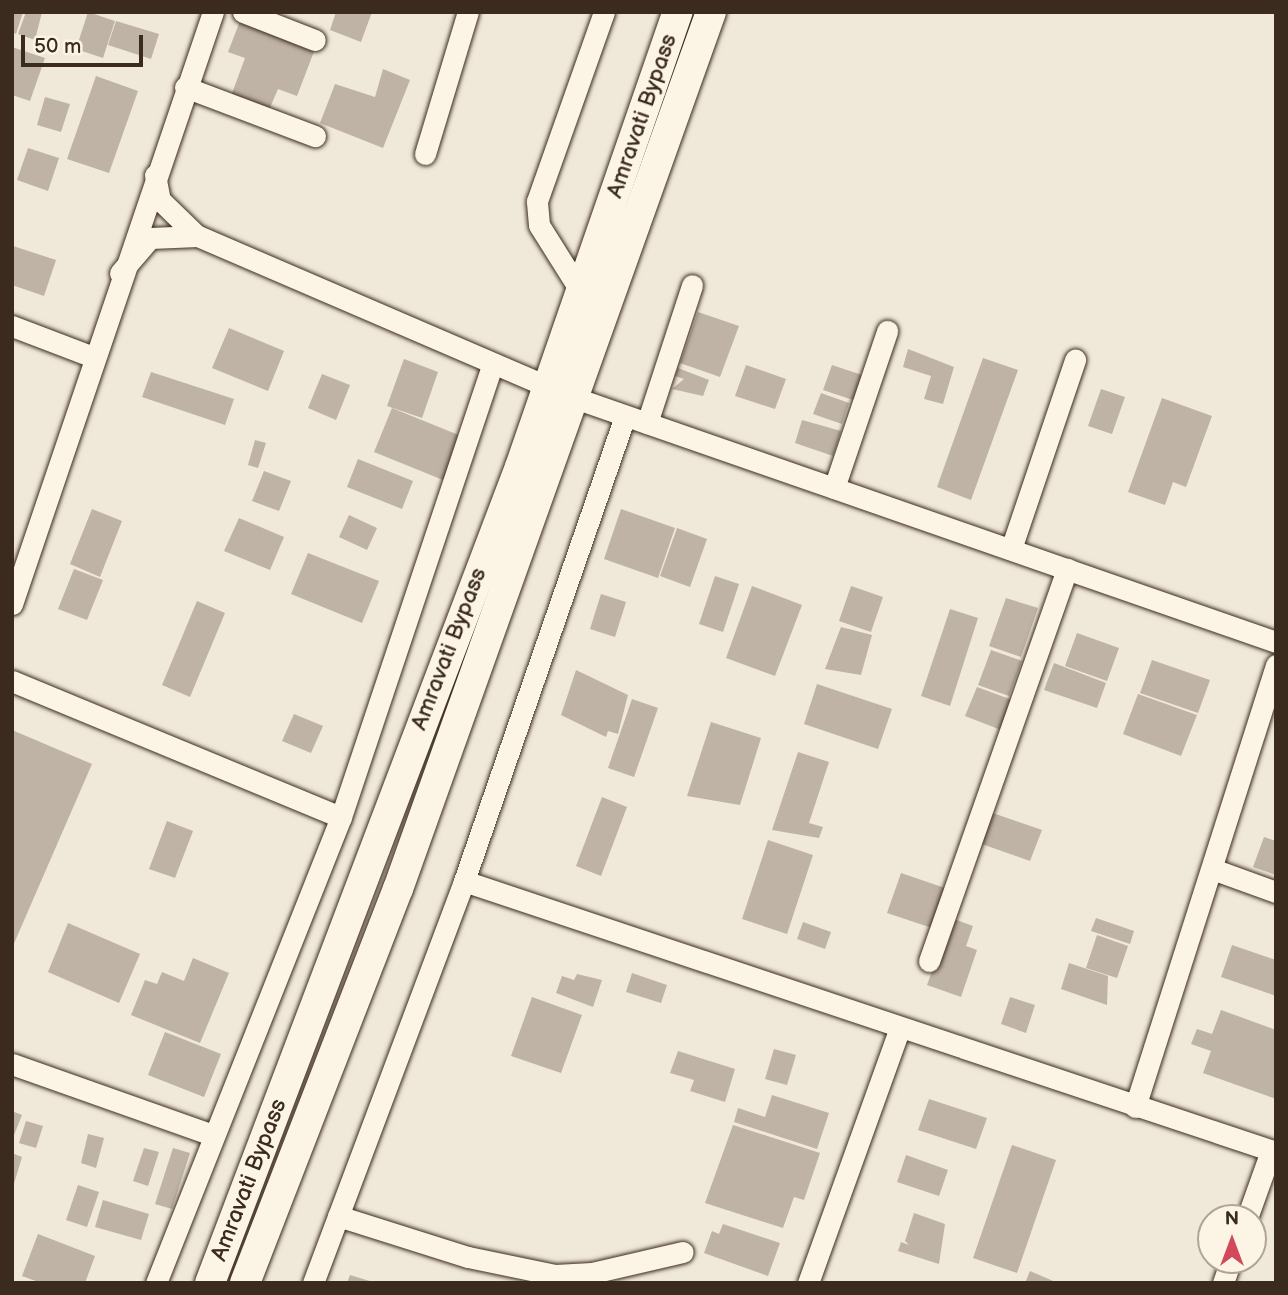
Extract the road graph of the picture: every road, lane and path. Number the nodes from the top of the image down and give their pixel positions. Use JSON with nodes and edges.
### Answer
{"nodes":[{"id":1,"x":213,"y":12,"type":"edge"},
{"id":2,"x":243,"y":12,"type":"edge"},
{"id":3,"x":468,"y":12,"type":"edge"},
{"id":4,"x":604,"y":12,"type":"edge"},
{"id":5,"x":678,"y":12,"type":"edge"},
{"id":6,"x":711,"y":12,"type":"edge"},
{"id":7,"x":315,"y":40,"type":"dead end"},
{"id":8,"x":185,"y":87,"type":"junction"},
{"id":9,"x":316,"y":136,"type":"dead end"},
{"id":10,"x":425,"y":154,"type":"dead end"},
{"id":11,"x":155,"y":170,"type":"junction"},
{"id":12,"x":198,"y":236,"type":"junction"},
{"id":13,"x":120,"y":273,"type":"junction"},
{"id":14,"x":692,"y":285,"type":"dead end"},
{"id":15,"x":581,"y":292,"type":"junction"},
{"id":16,"x":12,"y":326,"type":"edge"},
{"id":17,"x":887,"y":331,"type":"dead end"},
{"id":18,"x":93,"y":356,"type":"junction"},
{"id":19,"x":1075,"y":360,"type":"dead end"},
{"id":20,"x":493,"y":364,"type":"junction"},
{"id":21,"x":547,"y":388,"type":"junction"},
{"id":22,"x":575,"y":398,"type":"junction"},
{"id":23,"x":625,"y":416,"type":"junction"},
{"id":24,"x":647,"y":423,"type":"junction"},
{"id":25,"x":834,"y":488,"type":"junction"},
{"id":26,"x":1011,"y":549,"type":"junction"},
{"id":27,"x":1067,"y":569,"type":"junction"},
{"id":28,"x":12,"y":604,"type":"edge"},
{"id":29,"x":1276,"y":642,"type":"edge"},
{"id":30,"x":1276,"y":666,"type":"edge"},
{"id":31,"x":12,"y":681,"type":"edge"},
{"id":32,"x":341,"y":817,"type":"junction"},
{"id":33,"x":1215,"y":870,"type":"junction"},
{"id":34,"x":464,"y":881,"type":"junction"},
{"id":35,"x":1276,"y":892,"type":"edge"},
{"id":36,"x":929,"y":961,"type":"dead end"},
{"id":37,"x":899,"y":1030,"type":"junction"},
{"id":38,"x":12,"y":1065,"type":"edge"},
{"id":39,"x":1135,"y":1107,"type":"junction"},
{"id":40,"x":212,"y":1135,"type":"junction"},
{"id":41,"x":1273,"y":1152,"type":"edge"},
{"id":42,"x":1253,"y":1204,"type":"edge"},
{"id":43,"x":338,"y":1216,"type":"junction"},
{"id":44,"x":683,"y":1252,"type":"dead end"},
{"id":45,"x":156,"y":1283,"type":"edge"},
{"id":46,"x":210,"y":1283,"type":"edge"},
{"id":47,"x":245,"y":1283,"type":"edge"},
{"id":48,"x":313,"y":1283,"type":"edge"},
{"id":49,"x":808,"y":1283,"type":"edge"}],
"edges":[{"from":1,"to":8,"type":"street"},
{"from":2,"to":7,"type":"street"},
{"from":3,"to":10,"type":"street"},
{"from":4,"to":15,"type":"street"},
{"from":5,"to":15,"type":"highway","name":"Amravati Bypass"},
{"from":6,"to":22,"type":"highway","name":"Amravati Bypass"},
{"from":8,"to":9,"type":"street"},
{"from":8,"to":11,"type":"street"},
{"from":11,"to":12,"type":"street"},
{"from":11,"to":13,"type":"street"},
{"from":12,"to":13,"type":"street"},
{"from":12,"to":20,"type":"street"},
{"from":13,"to":18,"type":"street"},
{"from":14,"to":24,"type":"street"},
{"from":15,"to":21,"type":"highway","name":"Amravati Bypass"},
{"from":16,"to":18,"type":"street"},
{"from":17,"to":25,"type":"street"},
{"from":18,"to":28,"type":"street"},
{"from":19,"to":26,"type":"street"},
{"from":20,"to":21,"type":"street"},
{"from":20,"to":32,"type":"street"},
{"from":21,"to":22,"type":"street"},
{"from":21,"to":46,"type":"highway","name":"Amravati Bypass"},
{"from":22,"to":23,"type":"street"},
{"from":22,"to":47,"type":"highway","name":"Amravati Bypass"},
{"from":23,"to":24,"type":"street"},
{"from":23,"to":34,"type":"street"},
{"from":24,"to":25,"type":"street"},
{"from":25,"to":26,"type":"street"},
{"from":26,"to":27,"type":"street"},
{"from":27,"to":29,"type":"street"},
{"from":27,"to":36,"type":"street"},
{"from":30,"to":33,"type":"street"},
{"from":31,"to":32,"type":"street"},
{"from":32,"to":40,"type":"street"},
{"from":33,"to":35,"type":"street"},
{"from":33,"to":39,"type":"street"},
{"from":34,"to":37,"type":"street"},
{"from":34,"to":43,"type":"street"},
{"from":37,"to":39,"type":"street"},
{"from":37,"to":49,"type":"street"},
{"from":38,"to":40,"type":"street"},
{"from":39,"to":41,"type":"street"},
{"from":40,"to":45,"type":"street"},
{"from":41,"to":42,"type":"street"},
{"from":43,"to":44,"type":"street"},
{"from":43,"to":48,"type":"street"}]}
